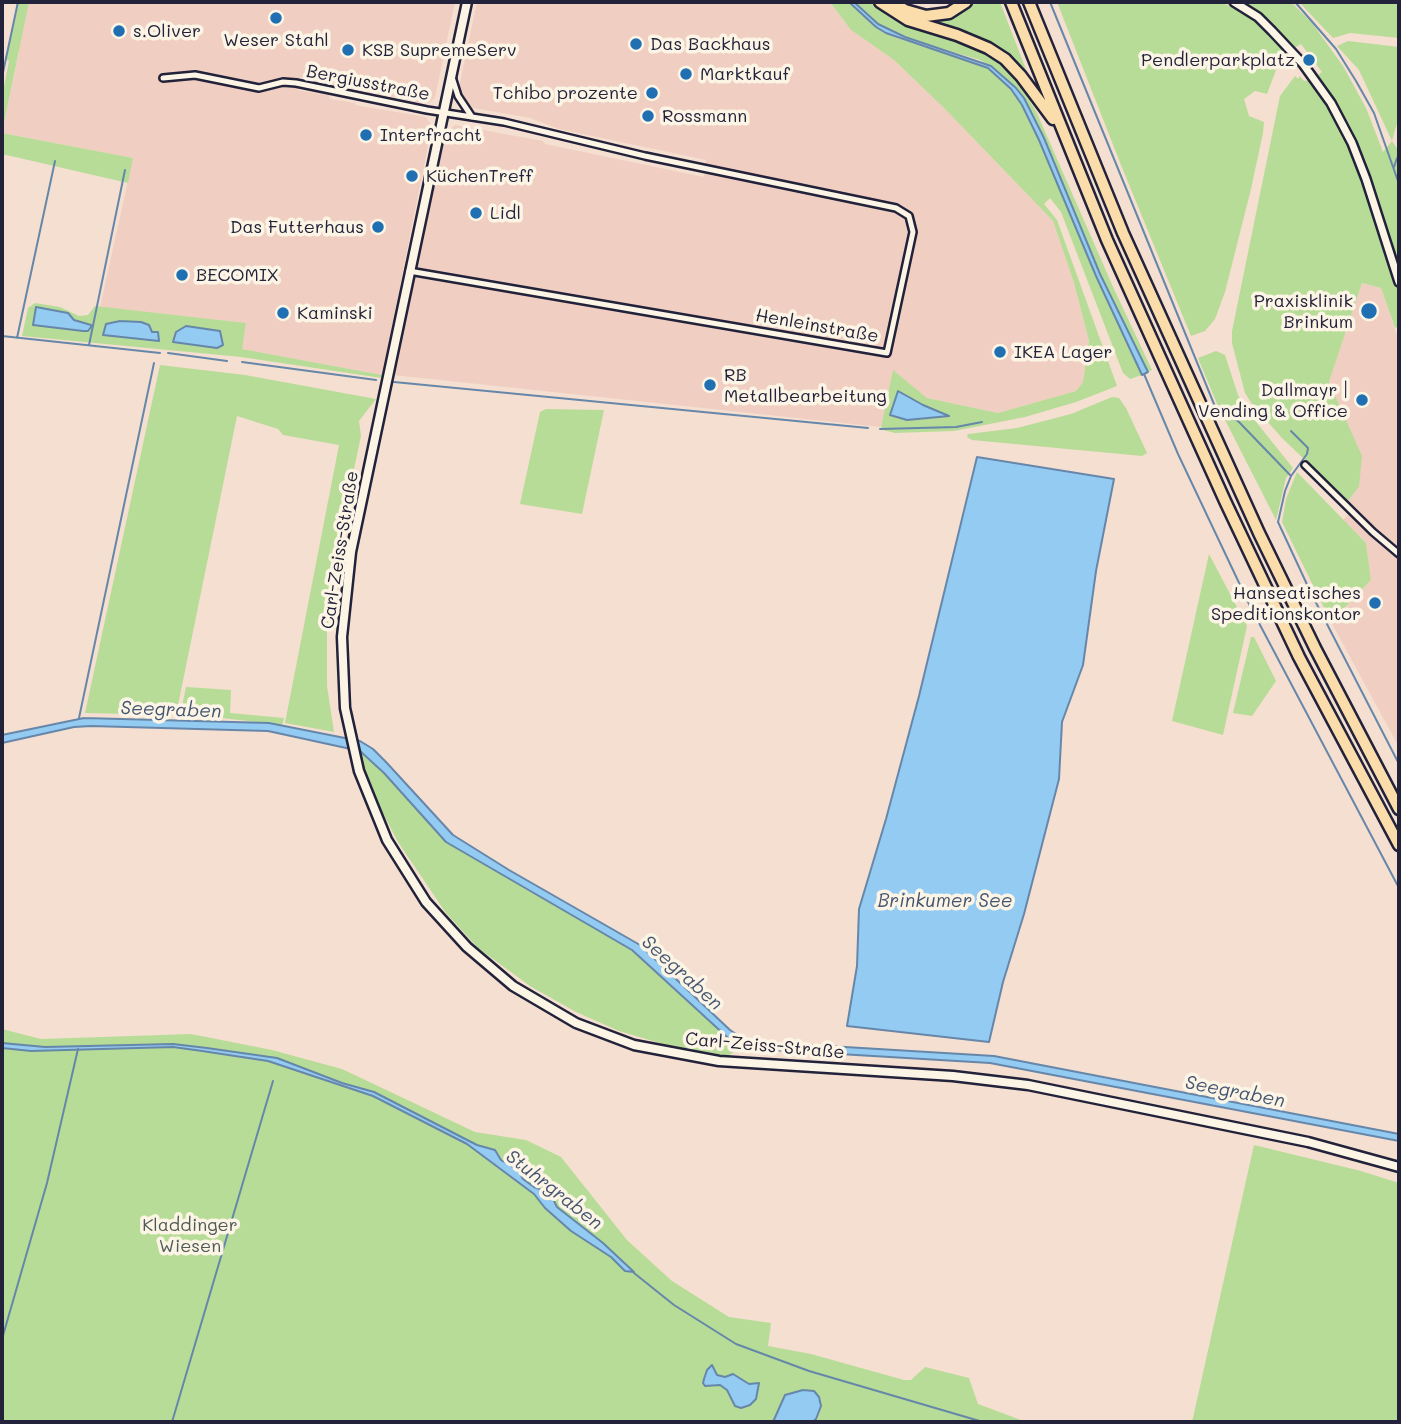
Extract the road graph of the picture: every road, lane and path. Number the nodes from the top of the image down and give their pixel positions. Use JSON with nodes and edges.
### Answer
{"nodes":[{"id":1,"x":467,"y":2,"type":"edge"},
{"id":2,"x":880,"y":2,"type":"edge"},
{"id":3,"x":892,"y":2,"type":"edge"},
{"id":4,"x":966,"y":2,"type":"edge"},
{"id":5,"x":1011,"y":2,"type":"edge"},
{"id":6,"x":1029,"y":2,"type":"edge"},
{"id":7,"x":1234,"y":2,"type":"edge"},
{"id":8,"x":451,"y":76,"type":"junction"},
{"id":9,"x":163,"y":78,"type":"dead end"},
{"id":10,"x":444,"y":111,"type":"junction"},
{"id":11,"x":472,"y":117,"type":"junction"},
{"id":12,"x":1062,"y":131,"type":"junction"},
{"id":13,"x":410,"y":271,"type":"junction"},
{"id":14,"x":1399,"y":282,"type":"edge"},
{"id":15,"x":1305,"y":465,"type":"dead end"},
{"id":16,"x":1399,"y":554,"type":"edge"},
{"id":17,"x":1399,"y":809,"type":"edge"},
{"id":18,"x":1399,"y":845,"type":"edge"},
{"id":19,"x":1399,"y":1167,"type":"edge"}],
"edges":[{"from":1,"to":8,"type":"main road","name":"Carl-Zeiss-Straße"},
{"from":2,"to":12,"type":"highway"},
{"from":3,"to":4,"type":"highway"},
{"from":5,"to":12,"type":"highway"},
{"from":6,"to":17,"type":"highway"},
{"from":7,"to":14,"type":"street"},
{"from":8,"to":10,"type":"main road","name":"Carl-Zeiss-Straße"},
{"from":8,"to":11,"type":"street"},
{"from":9,"to":10,"type":"street","name":"Bergiusstraße"},
{"from":10,"to":11,"type":"street","name":"Henleinstraße"},
{"from":10,"to":13,"type":"main road","name":"Carl-Zeiss-Straße"},
{"from":11,"to":13,"type":"street","name":"Henleinstraße"},
{"from":12,"to":18,"type":"highway"},
{"from":13,"to":19,"type":"main road","name":"Carl-Zeiss-Straße"},
{"from":15,"to":16,"type":"street"}]}
